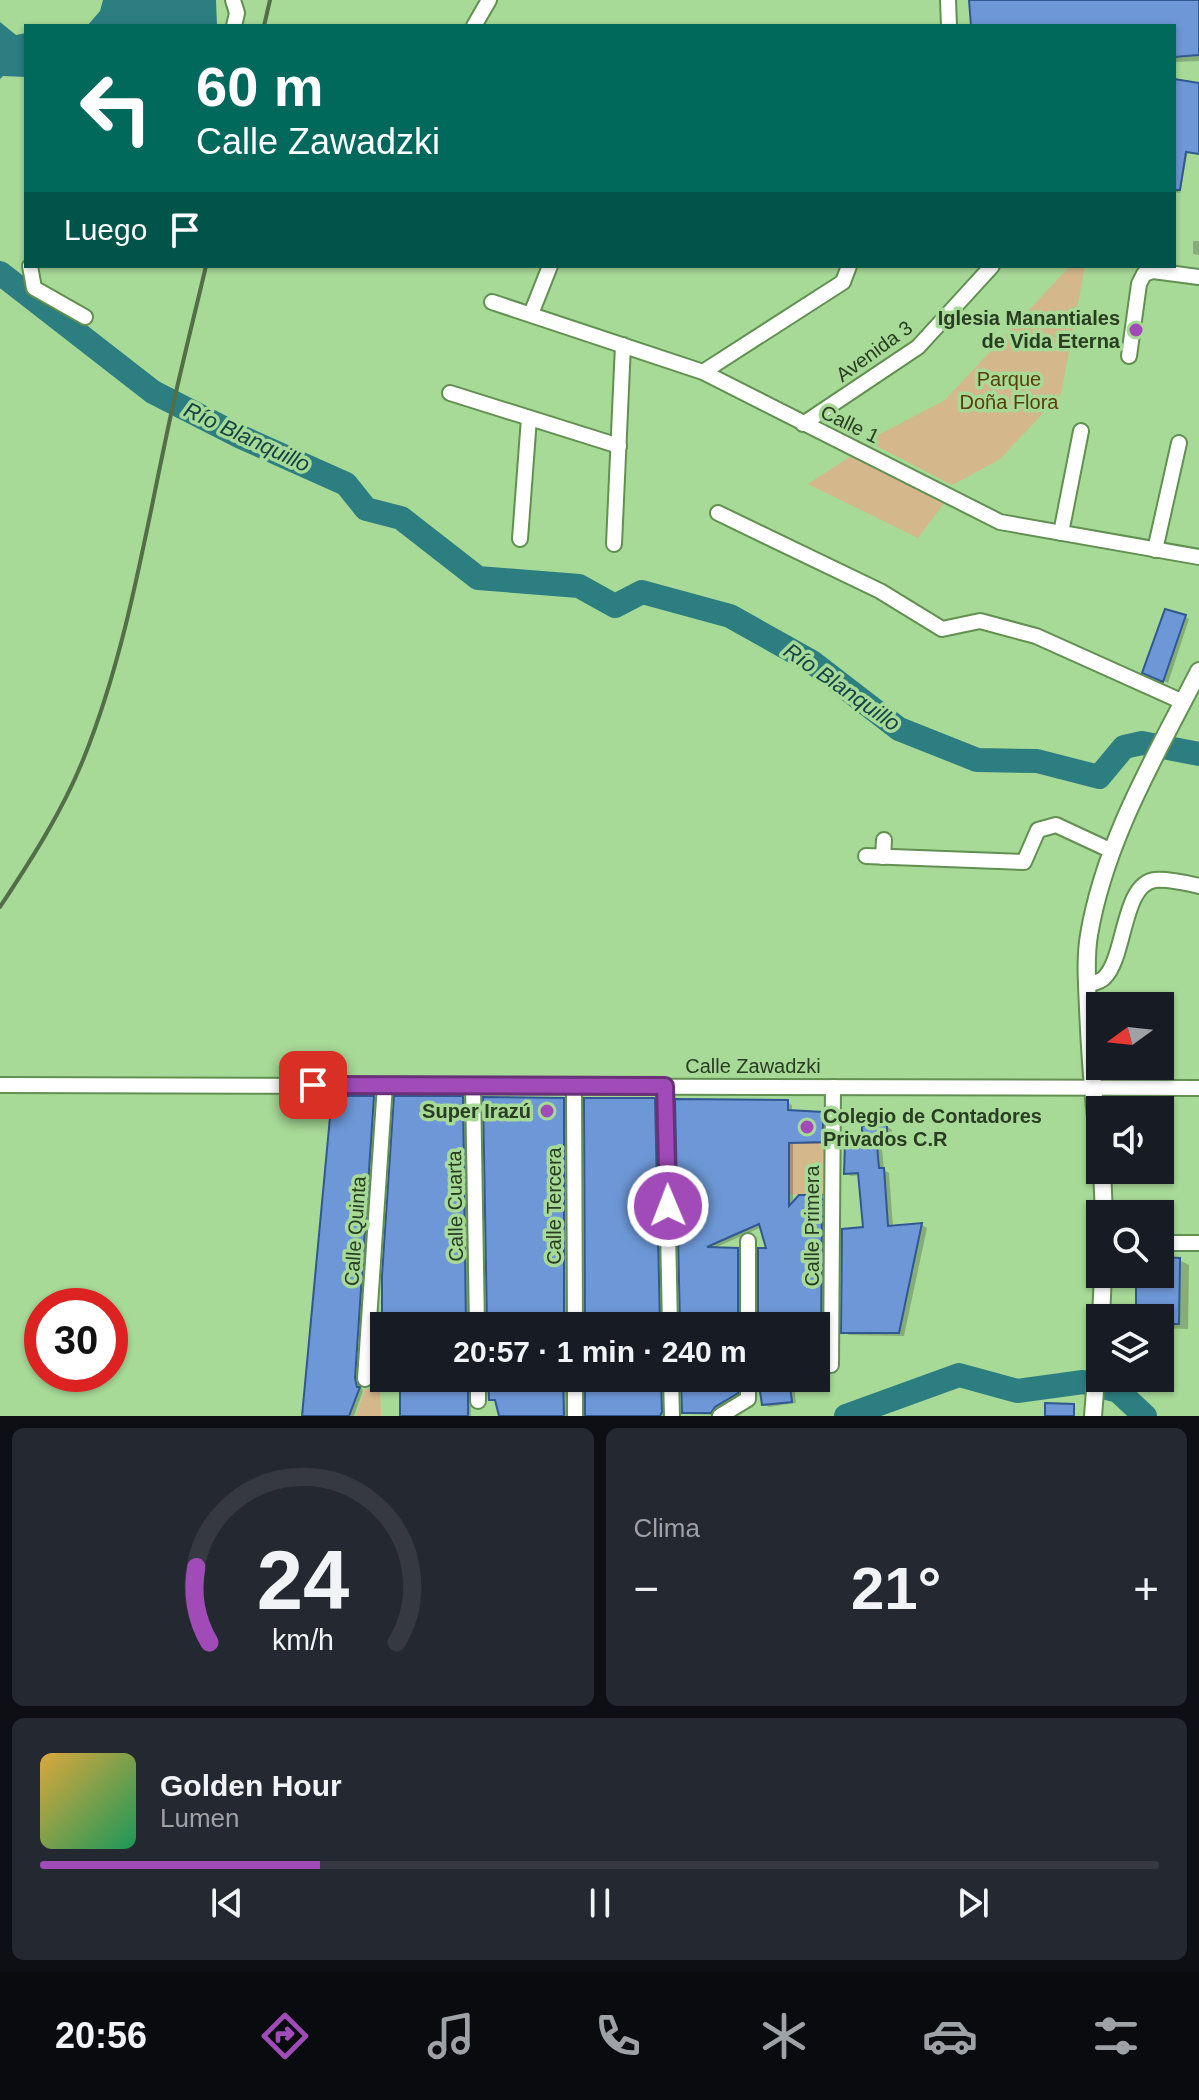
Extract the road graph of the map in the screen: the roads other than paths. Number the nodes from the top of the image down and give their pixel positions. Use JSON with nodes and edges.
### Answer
{"nodes":[{"id":1,"x":233,"y":0,"type":"edge"},
{"id":2,"x":489,"y":0,"type":"edge"},
{"id":3,"x":948,"y":0,"type":"edge"},
{"id":4,"x":234,"y":24,"type":"edge"},
{"id":5,"x":475,"y":24,"type":"edge"},
{"id":6,"x":949,"y":24,"type":"edge"},
{"id":7,"x":30,"y":268,"type":"edge"},
{"id":8,"x":549,"y":268,"type":"edge"},
{"id":9,"x":848,"y":268,"type":"edge"},
{"id":10,"x":990,"y":268,"type":"edge"},
{"id":11,"x":1199,"y":277,"type":"edge"},
{"id":12,"x":492,"y":302,"type":"dead end"},
{"id":13,"x":531,"y":314,"type":"junction"},
{"id":14,"x":85,"y":317,"type":"dead end"},
{"id":15,"x":623,"y":345,"type":"junction"},
{"id":16,"x":1129,"y":356,"type":"dead end"},
{"id":17,"x":703,"y":372,"type":"junction"},
{"id":18,"x":450,"y":393,"type":"dead end"},
{"id":19,"x":529,"y":418,"type":"junction"},
{"id":20,"x":803,"y":424,"type":"junction"},
{"id":21,"x":1081,"y":431,"type":"dead end"},
{"id":22,"x":1179,"y":443,"type":"dead end"},
{"id":23,"x":619,"y":446,"type":"junction"},
{"id":24,"x":718,"y":513,"type":"dead end"},
{"id":25,"x":1061,"y":533,"type":"junction"},
{"id":26,"x":520,"y":539,"type":"dead end"},
{"id":27,"x":614,"y":544,"type":"dead end"},
{"id":28,"x":1155,"y":550,"type":"junction"},
{"id":29,"x":1198,"y":558,"type":"edge"},
{"id":30,"x":1199,"y":671,"type":"edge"},
{"id":31,"x":1183,"y":702,"type":"junction"},
{"id":32,"x":884,"y":840,"type":"dead end"},
{"id":33,"x":1112,"y":851,"type":"junction"},
{"id":34,"x":866,"y":856,"type":"dead end"},
{"id":35,"x":883,"y":857,"type":"junction"},
{"id":36,"x":1199,"y":886,"type":"edge"},
{"id":37,"x":1087,"y":985,"type":"junction"},
{"id":38,"x":0,"y":1085,"type":"edge"},
{"id":39,"x":385,"y":1085,"type":"junction"},
{"id":40,"x":473,"y":1085,"type":"junction"},
{"id":41,"x":574,"y":1086,"type":"junction"},
{"id":42,"x":665,"y":1086,"type":"junction"},
{"id":43,"x":833,"y":1087,"type":"junction"},
{"id":44,"x":1091,"y":1088,"type":"junction"},
{"id":45,"x":1199,"y":1088,"type":"edge"},
{"id":46,"x":1092,"y":1096,"type":"edge"},
{"id":47,"x":748,"y":1241,"type":"dead end"},
{"id":48,"x":1174,"y":1243,"type":"edge"},
{"id":49,"x":1199,"y":1243,"type":"edge"},
{"id":50,"x":477,"y":1312,"type":"edge"},
{"id":51,"x":575,"y":1312,"type":"edge"},
{"id":52,"x":670,"y":1312,"type":"edge"},
{"id":53,"x":748,"y":1312,"type":"edge"},
{"id":54,"x":831,"y":1365,"type":"dead end"},
{"id":55,"x":365,"y":1379,"type":"dead end"},
{"id":56,"x":478,"y":1392,"type":"edge"},
{"id":57,"x":575,"y":1392,"type":"edge"},
{"id":58,"x":671,"y":1392,"type":"edge"},
{"id":59,"x":748,"y":1392,"type":"edge"},
{"id":60,"x":1095,"y":1392,"type":"edge"},
{"id":61,"x":478,"y":1401,"type":"dead end"},
{"id":62,"x":575,"y":1416,"type":"edge"},
{"id":63,"x":672,"y":1416,"type":"edge"},
{"id":64,"x":720,"y":1416,"type":"edge"},
{"id":65,"x":1093,"y":1416,"type":"edge"}],
"edges":[{"from":1,"to":4,"type":"street"},
{"from":2,"to":5,"type":"street"},
{"from":3,"to":6,"type":"street"},
{"from":7,"to":14,"type":"street"},
{"from":8,"to":13,"type":"street"},
{"from":9,"to":17,"type":"street"},
{"from":10,"to":20,"type":"street","name":"Avenida 3"},
{"from":11,"to":16,"type":"street"},
{"from":12,"to":13,"type":"street","name":"Calle 1"},
{"from":13,"to":15,"type":"street","name":"Calle 1"},
{"from":15,"to":17,"type":"street","name":"Calle 1"},
{"from":15,"to":23,"type":"street"},
{"from":17,"to":20,"type":"street","name":"Calle 1"},
{"from":18,"to":19,"type":"street"},
{"from":19,"to":23,"type":"street"},
{"from":19,"to":26,"type":"street"},
{"from":20,"to":25,"type":"street","name":"Calle 1"},
{"from":21,"to":25,"type":"street"},
{"from":22,"to":28,"type":"street"},
{"from":23,"to":27,"type":"street"},
{"from":24,"to":31,"type":"street"},
{"from":25,"to":28,"type":"street","name":"Calle 1"},
{"from":28,"to":29,"type":"street","name":"Calle 1"},
{"from":30,"to":31,"type":"main road"},
{"from":31,"to":33,"type":"main road"},
{"from":32,"to":35,"type":"street"},
{"from":33,"to":35,"type":"street"},
{"from":33,"to":37,"type":"main road"},
{"from":34,"to":35,"type":"street"},
{"from":36,"to":37,"type":"street"},
{"from":37,"to":44,"type":"main road"},
{"from":38,"to":39,"type":"street","name":"Calle Zawadzki"},
{"from":39,"to":40,"type":"street","name":"Calle Zawadzki"},
{"from":39,"to":55,"type":"street","name":"Calle Quinta"},
{"from":40,"to":41,"type":"street","name":"Calle Zawadzki"},
{"from":40,"to":50,"type":"street","name":"Calle Cuarta"},
{"from":41,"to":42,"type":"street","name":"Calle Zawadzki"},
{"from":41,"to":51,"type":"street","name":"Calle Tercera"},
{"from":42,"to":43,"type":"street","name":"Calle Zawadzki"},
{"from":42,"to":52,"type":"street"},
{"from":43,"to":44,"type":"street","name":"Calle Zawadzki"},
{"from":43,"to":54,"type":"street","name":"Calle Primera"},
{"from":44,"to":45,"type":"street","name":"Calle Zawadzki"},
{"from":44,"to":46,"type":"main road"},
{"from":47,"to":53,"type":"street"},
{"from":48,"to":49,"type":"street"},
{"from":56,"to":61,"type":"street"},
{"from":57,"to":62,"type":"street"},
{"from":58,"to":63,"type":"street"},
{"from":59,"to":64,"type":"street"},
{"from":60,"to":65,"type":"main road"}]}
